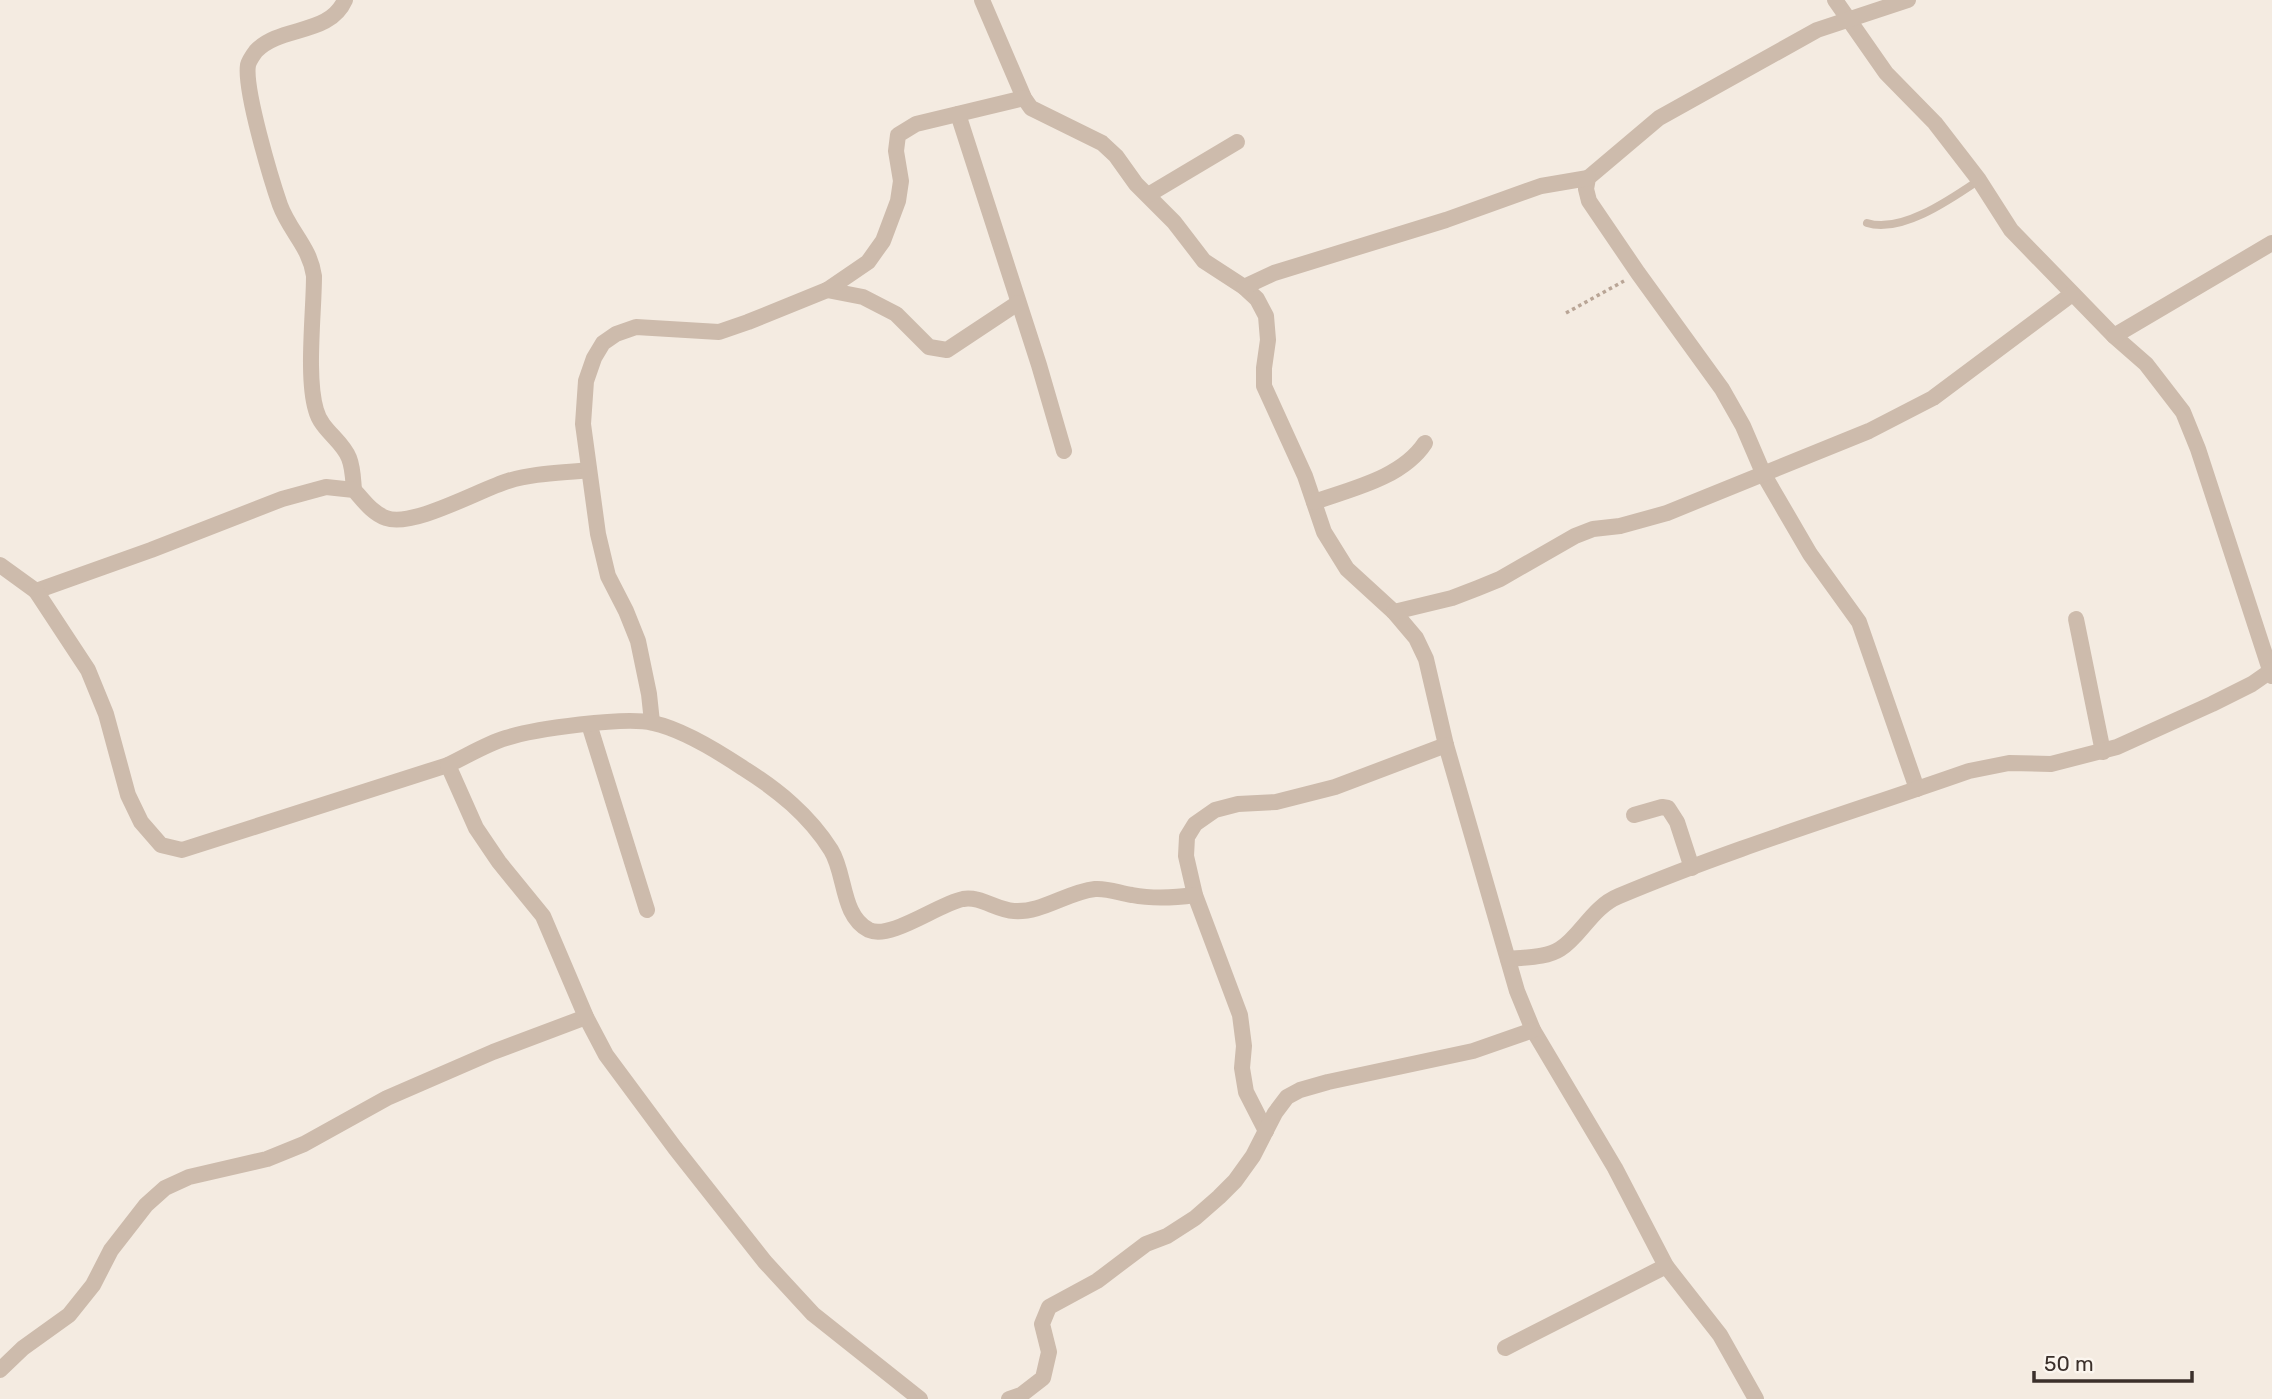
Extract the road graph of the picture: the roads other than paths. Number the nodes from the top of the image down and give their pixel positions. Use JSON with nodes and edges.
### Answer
{"nodes":[{"id":1,"x":345,"y":0,"type":"edge"},
{"id":2,"x":982,"y":0,"type":"edge"},
{"id":3,"x":1835,"y":0,"type":"edge"},
{"id":4,"x":1908,"y":0,"type":"edge"},
{"id":5,"x":1850,"y":20,"type":"junction"},
{"id":6,"x":1024,"y":98,"type":"junction"},
{"id":7,"x":958,"y":114,"type":"junction"},
{"id":8,"x":1237,"y":142,"type":"dead end"},
{"id":9,"x":1588,"y":177,"type":"junction"},
{"id":10,"x":1979,"y":180,"type":"junction"},
{"id":11,"x":1148,"y":195,"type":"junction"},
{"id":12,"x":1867,"y":223,"type":"dead end"},
{"id":13,"x":2272,"y":243,"type":"edge"},
{"id":14,"x":1244,"y":287,"type":"junction"},
{"id":15,"x":827,"y":290,"type":"junction"},
{"id":16,"x":2073,"y":294,"type":"junction"},
{"id":17,"x":1018,"y":303,"type":"junction"},
{"id":18,"x":2114,"y":336,"type":"junction"},
{"id":19,"x":1425,"y":443,"type":"dead end"},
{"id":20,"x":1064,"y":451,"type":"dead end"},
{"id":21,"x":589,"y":470,"type":"junction"},
{"id":22,"x":1764,"y":475,"type":"junction"},
{"id":23,"x":354,"y":490,"type":"junction"},
{"id":24,"x":1314,"y":502,"type":"junction"},
{"id":25,"x":0,"y":565,"type":"edge"},
{"id":26,"x":36,"y":591,"type":"junction"},
{"id":27,"x":1394,"y":612,"type":"junction"},
{"id":28,"x":2076,"y":619,"type":"dead end"},
{"id":29,"x":2272,"y":673,"type":"edge"},
{"id":30,"x":652,"y":722,"type":"junction"},
{"id":31,"x":589,"y":724,"type":"junction"},
{"id":32,"x":1446,"y":745,"type":"junction"},
{"id":33,"x":2103,"y":752,"type":"junction"},
{"id":34,"x":448,"y":765,"type":"junction"},
{"id":35,"x":1917,"y":789,"type":"junction"},
{"id":36,"x":1634,"y":815,"type":"dead end"},
{"id":37,"x":1692,"y":868,"type":"junction"},
{"id":38,"x":1195,"y":895,"type":"junction"},
{"id":39,"x":647,"y":910,"type":"dead end"},
{"id":40,"x":1508,"y":959,"type":"junction"},
{"id":41,"x":586,"y":1017,"type":"junction"},
{"id":42,"x":1533,"y":1030,"type":"junction"},
{"id":43,"x":1266,"y":1131,"type":"junction"},
{"id":44,"x":1666,"y":1266,"type":"junction"},
{"id":45,"x":1505,"y":1348,"type":"dead end"},
{"id":46,"x":0,"y":1370,"type":"edge"},
{"id":47,"x":920,"y":1399,"type":"edge"},
{"id":48,"x":1009,"y":1399,"type":"edge"},
{"id":49,"x":1756,"y":1399,"type":"edge"}],
"edges":[{"from":1,"to":23,"type":"street"},
{"from":2,"to":6,"type":"street"},
{"from":3,"to":5,"type":"street"},
{"from":4,"to":5,"type":"street"},
{"from":5,"to":9,"type":"street"},
{"from":5,"to":10,"type":"street"},
{"from":6,"to":7,"type":"street"},
{"from":6,"to":11,"type":"street"},
{"from":7,"to":15,"type":"street"},
{"from":7,"to":17,"type":"street"},
{"from":8,"to":11,"type":"street"},
{"from":9,"to":14,"type":"street"},
{"from":9,"to":22,"type":"street"},
{"from":10,"to":12,"type":"lane"},
{"from":10,"to":16,"type":"street"},
{"from":11,"to":14,"type":"street"},
{"from":13,"to":18,"type":"street"},
{"from":14,"to":24,"type":"street"},
{"from":15,"to":17,"type":"street"},
{"from":15,"to":21,"type":"street"},
{"from":16,"to":18,"type":"street"},
{"from":16,"to":22,"type":"street"},
{"from":17,"to":20,"type":"street"},
{"from":18,"to":29,"type":"street"},
{"from":19,"to":24,"type":"street"},
{"from":21,"to":23,"type":"street"},
{"from":21,"to":30,"type":"street"},
{"from":22,"to":27,"type":"street"},
{"from":22,"to":35,"type":"street"},
{"from":23,"to":26,"type":"street"},
{"from":24,"to":27,"type":"street"},
{"from":25,"to":26,"type":"street"},
{"from":26,"to":34,"type":"street"},
{"from":27,"to":32,"type":"street"},
{"from":28,"to":33,"type":"street"},
{"from":29,"to":33,"type":"street"},
{"from":30,"to":31,"type":"street"},
{"from":30,"to":38,"type":"street"},
{"from":31,"to":34,"type":"street"},
{"from":31,"to":39,"type":"street"},
{"from":32,"to":38,"type":"street"},
{"from":32,"to":40,"type":"street"},
{"from":33,"to":35,"type":"street"},
{"from":34,"to":41,"type":"street"},
{"from":35,"to":37,"type":"street"},
{"from":36,"to":37,"type":"street"},
{"from":37,"to":40,"type":"street"},
{"from":38,"to":43,"type":"street"},
{"from":40,"to":42,"type":"street"},
{"from":41,"to":46,"type":"street"},
{"from":41,"to":47,"type":"street"},
{"from":42,"to":43,"type":"street"},
{"from":42,"to":44,"type":"street"},
{"from":43,"to":48,"type":"street"},
{"from":44,"to":45,"type":"street"},
{"from":44,"to":49,"type":"street"}]}
